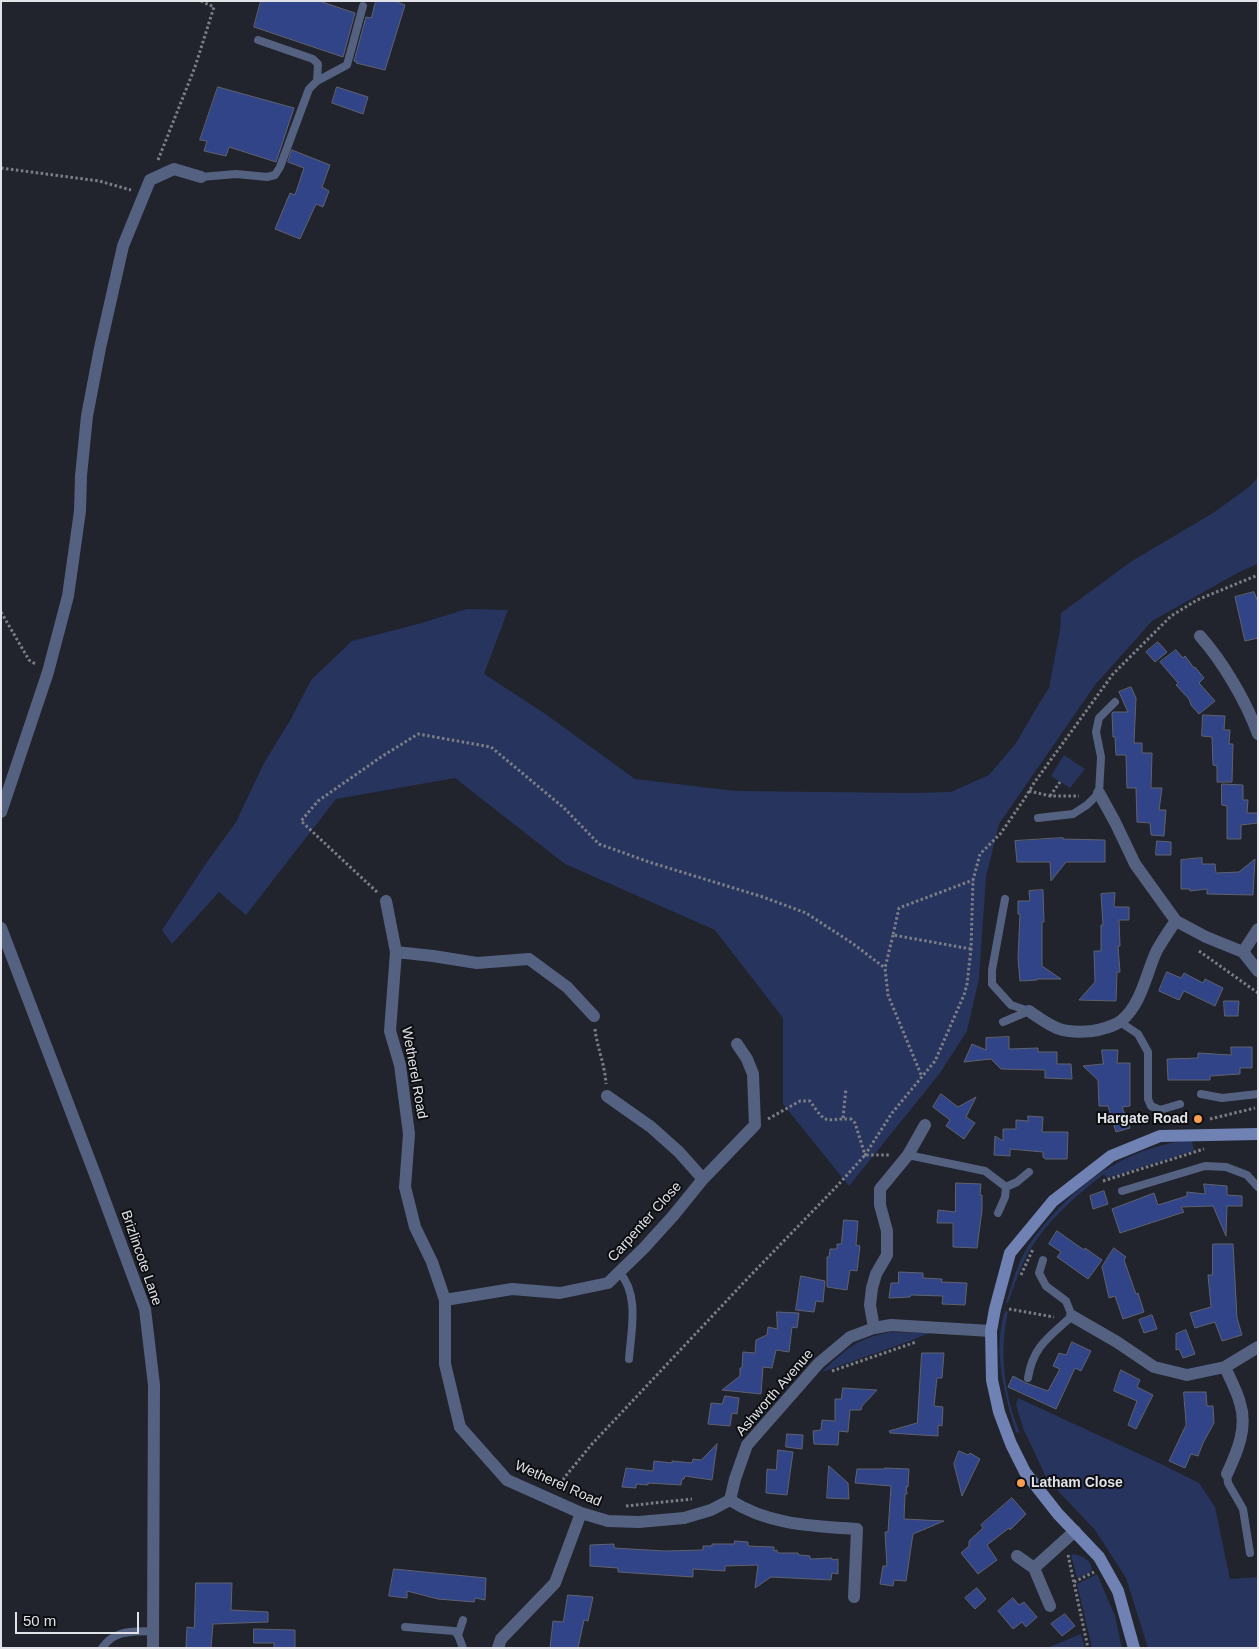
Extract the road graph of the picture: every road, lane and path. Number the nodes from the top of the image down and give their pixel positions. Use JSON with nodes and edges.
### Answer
{"nodes":[{"id":1,"x":201,"y":1,"type":"edge"},
{"id":2,"x":364,"y":6,"type":"dead end"},
{"id":3,"x":258,"y":40,"type":"dead end"},
{"id":4,"x":317,"y":81,"type":"junction"},
{"id":5,"x":1,"y":168,"type":"edge"},
{"id":6,"x":201,"y":177,"type":"joint"},
{"id":7,"x":150,"y":180,"type":"junction"},
{"id":8,"x":144,"y":194,"type":"junction"},
{"id":9,"x":1258,"y":575,"type":"edge"},
{"id":10,"x":1,"y":612,"type":"edge"},
{"id":11,"x":1200,"y":636,"type":"dead end"},
{"id":12,"x":48,"y":672,"type":"junction"},
{"id":13,"x":1115,"y":702,"type":"dead end"},
{"id":14,"x":1258,"y":734,"type":"edge"},
{"id":15,"x":1060,"y":782,"type":"dead end"},
{"id":16,"x":1029,"y":791,"type":"junction"},
{"id":17,"x":1099,"y":793,"type":"junction"},
{"id":18,"x":1050,"y":796,"type":"junction"},
{"id":19,"x":1,"y":812,"type":"edge"},
{"id":20,"x":1038,"y":818,"type":"dead end"},
{"id":21,"x":973,"y":880,"type":"junction"},
{"id":22,"x":1005,"y":899,"type":"dead end"},
{"id":23,"x":386,"y":901,"type":"joint"},
{"id":24,"x":1176,"y":921,"type":"junction"},
{"id":25,"x":1,"y":928,"type":"edge"},
{"id":26,"x":1258,"y":929,"type":"edge"},
{"id":27,"x":894,"y":935,"type":"junction"},
{"id":28,"x":1193,"y":946,"type":"dead end"},
{"id":29,"x":971,"y":949,"type":"junction"},
{"id":30,"x":396,"y":952,"type":"junction"},
{"id":31,"x":1243,"y":952,"type":"junction"},
{"id":32,"x":885,"y":968,"type":"junction"},
{"id":33,"x":1258,"y":971,"type":"edge"},
{"id":34,"x":1258,"y":993,"type":"edge"},
{"id":35,"x":1029,"y":1010,"type":"junction"},
{"id":36,"x":594,"y":1016,"type":"joint"},
{"id":37,"x":1004,"y":1022,"type":"dead end"},
{"id":38,"x":1120,"y":1022,"type":"junction"},
{"id":39,"x":737,"y":1044,"type":"dead end"},
{"id":40,"x":922,"y":1077,"type":"junction"},
{"id":41,"x":846,"y":1088,"type":"dead end"},
{"id":42,"x":1201,"y":1094,"type":"dead end"},
{"id":43,"x":1258,"y":1094,"type":"edge"},
{"id":44,"x":607,"y":1096,"type":"joint"},
{"id":45,"x":1180,"y":1104,"type":"dead end"},
{"id":46,"x":843,"y":1118,"type":"junction"},
{"id":47,"x":755,"y":1125,"type":"junction"},
{"id":48,"x":926,"y":1125,"type":"dead end"},
{"id":49,"x":1225,"y":1134,"type":"junction"},
{"id":50,"x":1258,"y":1134,"type":"edge"},
{"id":51,"x":865,"y":1155,"type":"junction"},
{"id":52,"x":908,"y":1156,"type":"junction"},
{"id":53,"x":1029,"y":1172,"type":"dead end"},
{"id":54,"x":703,"y":1179,"type":"junction"},
{"id":55,"x":1097,"y":1182,"type":"dead end"},
{"id":56,"x":1006,"y":1187,"type":"junction"},
{"id":57,"x":1258,"y":1188,"type":"edge"},
{"id":58,"x":1122,"y":1191,"type":"dead end"},
{"id":59,"x":998,"y":1213,"type":"dead end"},
{"id":60,"x":1034,"y":1247,"type":"dead end"},
{"id":61,"x":1043,"y":1260,"type":"dead end"},
{"id":62,"x":619,"y":1272,"type":"junction"},
{"id":63,"x":1018,"y":1284,"type":"dead end"},
{"id":64,"x":445,"y":1300,"type":"junction"},
{"id":65,"x":1012,"y":1300,"type":"dead end"},
{"id":66,"x":994,"y":1309,"type":"junction"},
{"id":67,"x":1011,"y":1309,"type":"junction"},
{"id":68,"x":1072,"y":1316,"type":"junction"},
{"id":69,"x":1009,"y":1318,"type":"dead end"},
{"id":70,"x":874,"y":1328,"type":"junction"},
{"id":71,"x":991,"y":1331,"type":"junction"},
{"id":72,"x":923,"y":1339,"type":"dead end"},
{"id":73,"x":1258,"y":1347,"type":"edge"},
{"id":74,"x":629,"y":1359,"type":"dead end"},
{"id":75,"x":1225,"y":1367,"type":"junction"},
{"id":76,"x":824,"y":1374,"type":"dead end"},
{"id":77,"x":1028,"y":1378,"type":"dead end"},
{"id":78,"x":1227,"y":1474,"type":"joint"},
{"id":79,"x":700,"y":1498,"type":"dead end"},
{"id":80,"x":730,"y":1500,"type":"junction"},
{"id":81,"x":560,"y":1503,"type":"junction"},
{"id":82,"x":621,"y":1507,"type":"dead end"},
{"id":83,"x":581,"y":1513,"type":"junction"},
{"id":84,"x":1075,"y":1531,"type":"junction"},
{"id":85,"x":1065,"y":1540,"type":"junction"},
{"id":86,"x":1250,"y":1553,"type":"dead end"},
{"id":87,"x":1018,"y":1556,"type":"dead end"},
{"id":88,"x":1104,"y":1566,"type":"junction"},
{"id":89,"x":1034,"y":1568,"type":"junction"},
{"id":90,"x":1074,"y":1582,"type":"junction"},
{"id":91,"x":854,"y":1597,"type":"dead end"},
{"id":92,"x":1050,"y":1606,"type":"dead end"},
{"id":93,"x":463,"y":1620,"type":"dead end"},
{"id":94,"x":405,"y":1626,"type":"dead end"},
{"id":95,"x":153,"y":1631,"type":"junction"},
{"id":96,"x":458,"y":1635,"type":"junction"},
{"id":97,"x":102,"y":1648,"type":"edge"},
{"id":98,"x":153,"y":1648,"type":"edge"},
{"id":99,"x":464,"y":1648,"type":"edge"},
{"id":100,"x":498,"y":1648,"type":"edge"},
{"id":101,"x":1088,"y":1648,"type":"edge"},
{"id":102,"x":1134,"y":1648,"type":"edge"}],
"edges":[{"from":1,"to":7,"type":"path"},
{"from":2,"to":4,"type":"lane"},
{"from":3,"to":4,"type":"lane"},
{"from":4,"to":6,"type":"lane"},
{"from":5,"to":8,"type":"path"},
{"from":6,"to":7,"type":"street"},
{"from":7,"to":8,"type":"street"},
{"from":8,"to":12,"type":"street"},
{"from":9,"to":16,"type":"path"},
{"from":10,"to":12,"type":"path"},
{"from":11,"to":14,"type":"street"},
{"from":12,"to":19,"type":"street"},
{"from":13,"to":17,"type":"lane"},
{"from":15,"to":18,"type":"path"},
{"from":16,"to":18,"type":"path"},
{"from":16,"to":21,"type":"path"},
{"from":17,"to":18,"type":"path"},
{"from":17,"to":20,"type":"lane"},
{"from":17,"to":24,"type":"street"},
{"from":21,"to":27,"type":"path"},
{"from":21,"to":29,"type":"path"},
{"from":22,"to":35,"type":"lane"},
{"from":23,"to":30,"type":"street","name":"Wetherel Road"},
{"from":23,"to":32,"type":"path"},
{"from":24,"to":31,"type":"street"},
{"from":24,"to":38,"type":"street"},
{"from":25,"to":95,"type":"street","name":"Brizlincote Lane"},
{"from":26,"to":31,"type":"street"},
{"from":27,"to":29,"type":"path"},
{"from":27,"to":32,"type":"path"},
{"from":28,"to":34,"type":"path"},
{"from":29,"to":40,"type":"path"},
{"from":30,"to":36,"type":"street"},
{"from":30,"to":64,"type":"street","name":"Wetherel Road"},
{"from":31,"to":33,"type":"street"},
{"from":32,"to":40,"type":"path"},
{"from":35,"to":37,"type":"lane"},
{"from":35,"to":38,"type":"street"},
{"from":36,"to":44,"type":"path"},
{"from":38,"to":45,"type":"lane"},
{"from":39,"to":47,"type":"street"},
{"from":40,"to":51,"type":"path"},
{"from":41,"to":46,"type":"path"},
{"from":42,"to":43,"type":"lane"},
{"from":44,"to":54,"type":"street"},
{"from":46,"to":47,"type":"path"},
{"from":46,"to":51,"type":"path"},
{"from":47,"to":54,"type":"street","name":"Carpenter Close"},
{"from":48,"to":52,"type":"street"},
{"from":49,"to":50,"type":"street"},
{"from":49,"to":55,"type":"path"},
{"from":49,"to":66,"type":"street"},
{"from":51,"to":52,"type":"path"},
{"from":51,"to":81,"type":"path"},
{"from":52,"to":56,"type":"lane"},
{"from":52,"to":70,"type":"street"},
{"from":53,"to":56,"type":"lane"},
{"from":54,"to":62,"type":"street","name":"Carpenter Close"},
{"from":56,"to":59,"type":"lane"},
{"from":57,"to":58,"type":"lane"},
{"from":60,"to":63,"type":"path"},
{"from":61,"to":68,"type":"lane"},
{"from":62,"to":64,"type":"street","name":"Carpenter Close"},
{"from":62,"to":74,"type":"lane"},
{"from":64,"to":81,"type":"street","name":"Wetherel Road"},
{"from":65,"to":67,"type":"path"},
{"from":66,"to":67,"type":"path"},
{"from":66,"to":71,"type":"street"},
{"from":67,"to":68,"type":"path"},
{"from":67,"to":69,"type":"path"},
{"from":68,"to":75,"type":"street"},
{"from":68,"to":77,"type":"lane"},
{"from":70,"to":71,"type":"street","name":"Ashworth Avenue"},
{"from":70,"to":80,"type":"street","name":"Ashworth Avenue"},
{"from":71,"to":84,"type":"street"},
{"from":72,"to":76,"type":"path"},
{"from":73,"to":75,"type":"street"},
{"from":75,"to":78,"type":"street"},
{"from":78,"to":86,"type":"lane"},
{"from":79,"to":82,"type":"path"},
{"from":80,"to":83,"type":"street","name":"Wetherel Road"},
{"from":80,"to":91,"type":"street"},
{"from":81,"to":83,"type":"street","name":"Wetherel Road"},
{"from":83,"to":100,"type":"street"},
{"from":84,"to":85,"type":"street"},
{"from":84,"to":88,"type":"street"},
{"from":85,"to":89,"type":"street"},
{"from":85,"to":90,"type":"path"},
{"from":87,"to":89,"type":"street"},
{"from":88,"to":90,"type":"path"},
{"from":88,"to":102,"type":"street"},
{"from":89,"to":92,"type":"street"},
{"from":90,"to":101,"type":"path"},
{"from":93,"to":96,"type":"lane"},
{"from":94,"to":96,"type":"lane"},
{"from":95,"to":97,"type":"lane"},
{"from":95,"to":98,"type":"street","name":"Brizlincote Lane"},
{"from":96,"to":99,"type":"lane"}]}
